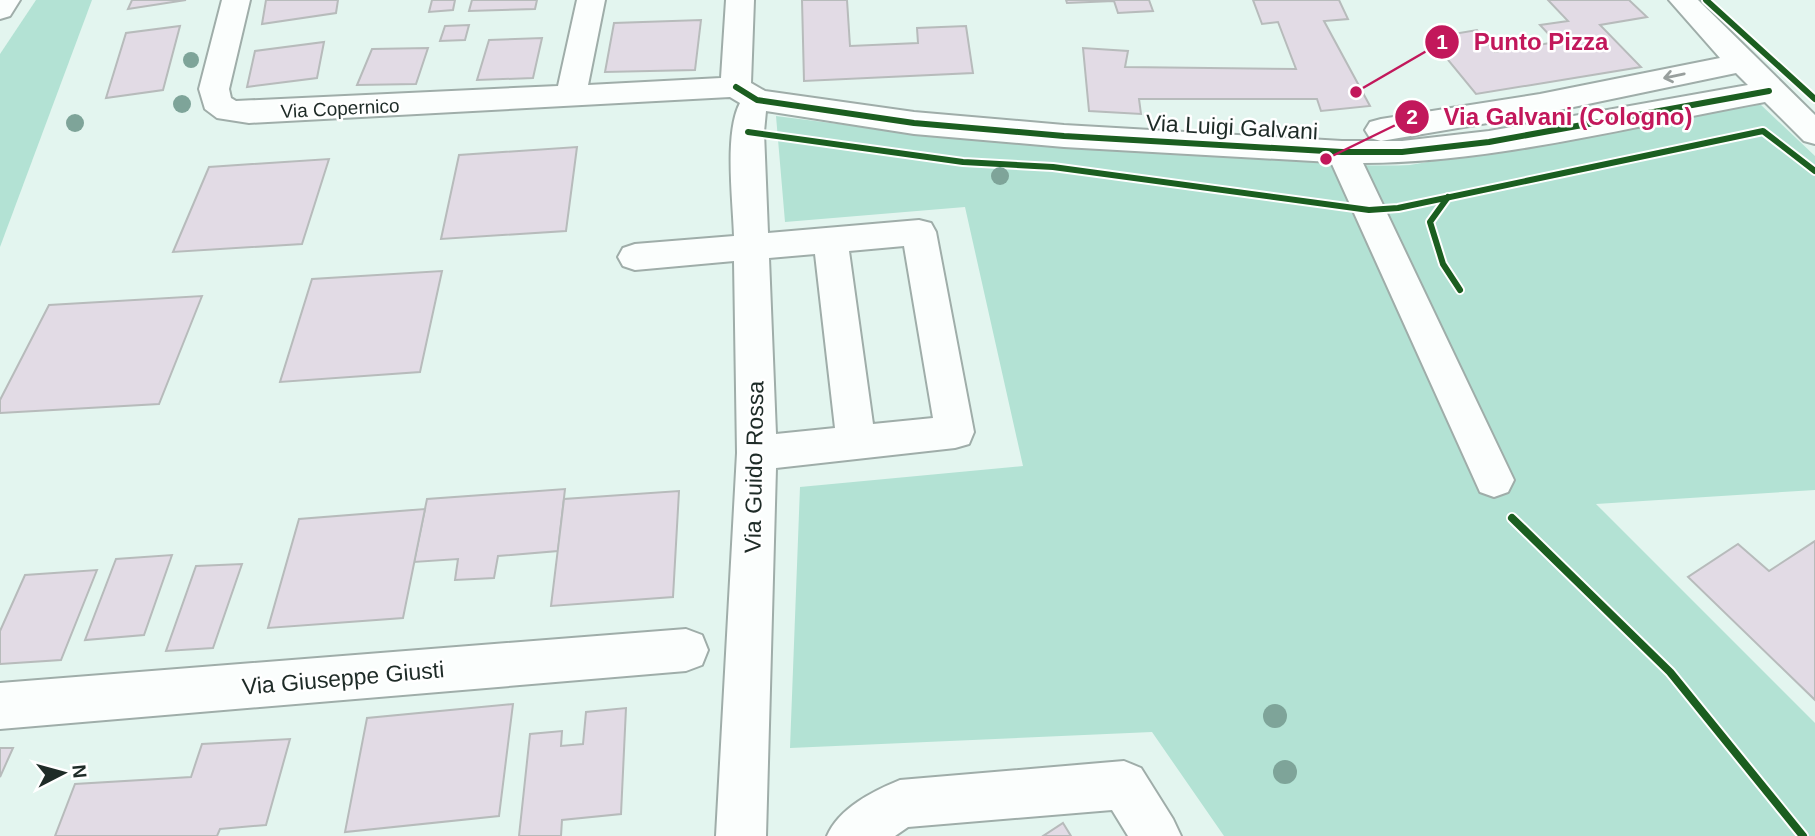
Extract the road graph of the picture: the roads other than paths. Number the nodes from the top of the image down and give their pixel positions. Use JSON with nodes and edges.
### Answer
{"nodes":[{"id":1,"x":6,"y":0,"type":"edge"},
{"id":2,"x":236,"y":0,"type":"edge"},
{"id":3,"x":591,"y":0,"type":"edge"},
{"id":4,"x":740,"y":0,"type":"edge"},
{"id":5,"x":1672,"y":0,"type":"edge"},
{"id":6,"x":1690,"y":9,"type":"edge"},
{"id":7,"x":0,"y":10,"type":"edge"},
{"id":8,"x":1741,"y":63,"type":"junction"},
{"id":9,"x":1769,"y":91,"type":"junction"},
{"id":10,"x":746,"y":93,"type":"junction"},
{"id":11,"x":571,"y":96,"type":"junction"},
{"id":12,"x":1815,"y":133,"type":"edge"},
{"id":13,"x":1149,"y":141,"type":"junction"},
{"id":14,"x":1342,"y":152,"type":"junction"},
{"id":15,"x":831,"y":241,"type":"junction"},
{"id":16,"x":751,"y":248,"type":"junction"},
{"id":17,"x":635,"y":257,"type":"dead end"},
{"id":18,"x":856,"y":443,"type":"junction"},
{"id":19,"x":757,"y":453,"type":"junction"},
{"id":20,"x":1494,"y":480,"type":"dead end"},
{"id":21,"x":686,"y":650,"type":"dead end"},
{"id":22,"x":0,"y":706,"type":"edge"},
{"id":23,"x":741,"y":836,"type":"edge"},
{"id":24,"x":852,"y":836,"type":"edge"},
{"id":25,"x":1156,"y":836,"type":"edge"}],
"edges":[{"from":1,"to":7,"type":"street"},
{"from":2,"to":11,"type":"street","name":"Via Copernico"},
{"from":3,"to":11,"type":"street"},
{"from":4,"to":10,"type":"street","name":"Via Guido Rossa"},
{"from":5,"to":6,"type":"street"},
{"from":6,"to":8,"type":"street"},
{"from":8,"to":9,"type":"street"},
{"from":8,"to":13,"type":"street","name":"Via Luigi Galvani","one_way":true},
{"from":9,"to":12,"type":"street"},
{"from":9,"to":14,"type":"street","name":"Via Luigi Galvani"},
{"from":10,"to":11,"type":"street","name":"Via Copernico"},
{"from":10,"to":13,"type":"street","name":"Via Luigi Galvani"},
{"from":10,"to":16,"type":"street","name":"Via Guido Rossa"},
{"from":13,"to":14,"type":"street","name":"Via Luigi Galvani"},
{"from":14,"to":20,"type":"street"},
{"from":15,"to":16,"type":"street"},
{"from":15,"to":18,"type":"street"},
{"from":15,"to":18,"type":"street"},
{"from":16,"to":17,"type":"street"},
{"from":16,"to":19,"type":"street","name":"Via Guido Rossa"},
{"from":18,"to":19,"type":"street"},
{"from":19,"to":23,"type":"street","name":"Via Guido Rossa"},
{"from":21,"to":22,"type":"street","name":"Via Giuseppe Giusti"},
{"from":24,"to":25,"type":"street"}]}
